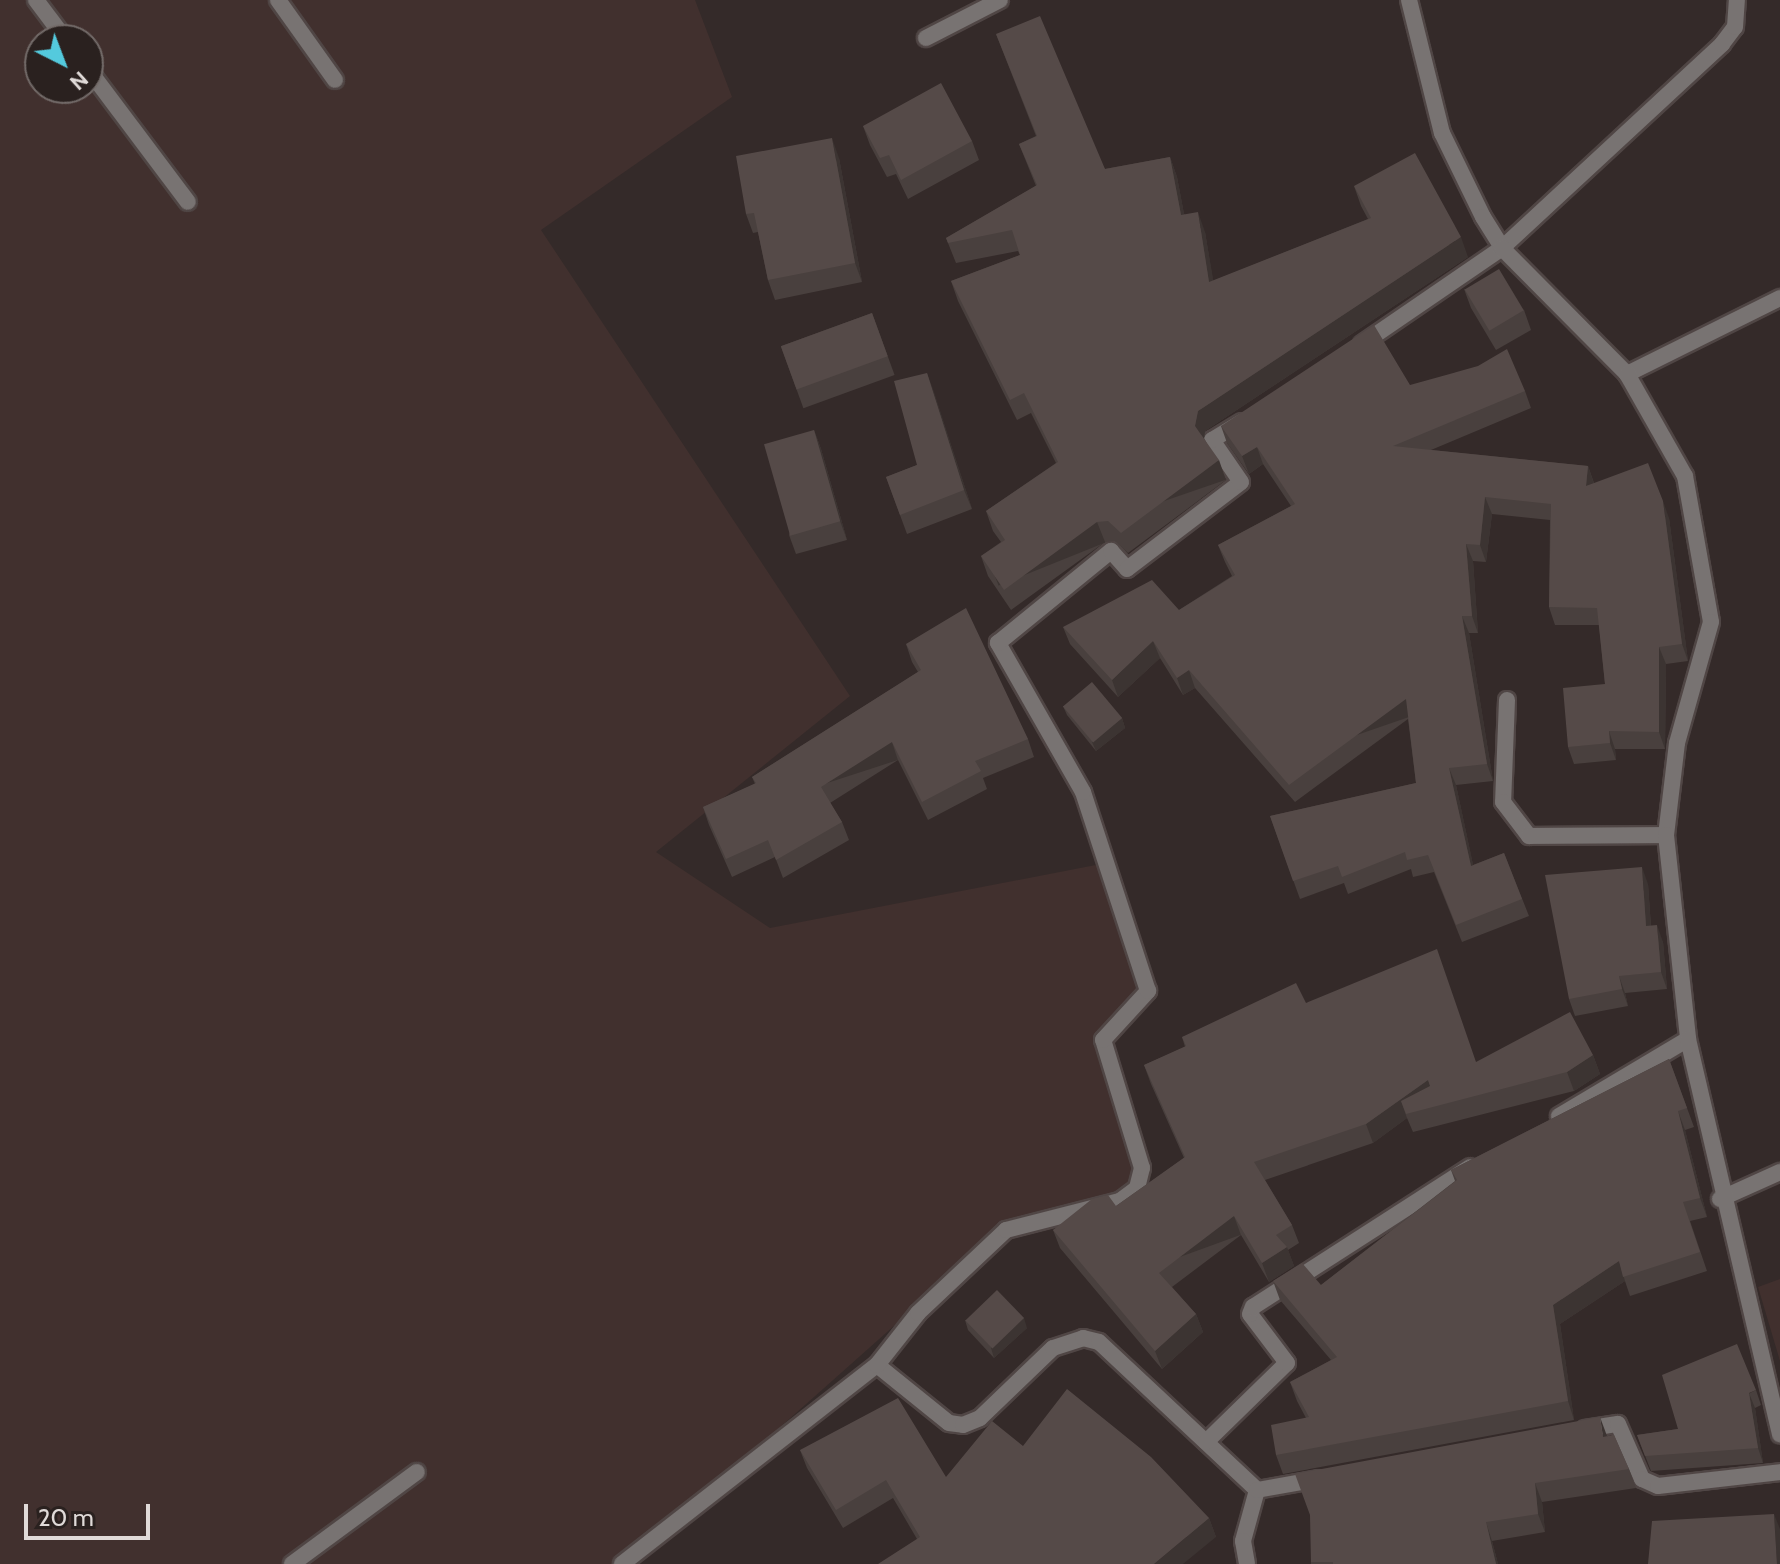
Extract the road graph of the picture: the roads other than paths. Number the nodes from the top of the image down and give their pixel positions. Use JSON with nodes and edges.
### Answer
{"nodes":[{"id":1,"x":36,"y":0,"type":"edge"},
{"id":2,"x":278,"y":0,"type":"edge"},
{"id":3,"x":1000,"y":0,"type":"edge"},
{"id":4,"x":1409,"y":0,"type":"edge"},
{"id":5,"x":1737,"y":0,"type":"edge"},
{"id":6,"x":54,"y":24,"type":"edge"},
{"id":7,"x":926,"y":38,"type":"dead end"},
{"id":8,"x":335,"y":80,"type":"dead end"},
{"id":9,"x":104,"y":90,"type":"edge"},
{"id":10,"x":188,"y":202,"type":"dead end"},
{"id":11,"x":1502,"y":248,"type":"junction"},
{"id":12,"x":1780,"y":298,"type":"edge"},
{"id":13,"x":1349,"y":353,"type":"edge"},
{"id":14,"x":1627,"y":374,"type":"junction"},
{"id":15,"x":1262,"y":409,"type":"edge"},
{"id":16,"x":1507,"y":700,"type":"dead end"},
{"id":17,"x":1666,"y":835,"type":"junction"},
{"id":18,"x":1688,"y":1039,"type":"junction"},
{"id":19,"x":1545,"y":1124,"type":"edge"},
{"id":20,"x":1490,"y":1156,"type":"edge"},
{"id":21,"x":1780,"y":1172,"type":"edge"},
{"id":22,"x":1720,"y":1199,"type":"junction"},
{"id":23,"x":877,"y":1365,"type":"junction"},
{"id":24,"x":1566,"y":1433,"type":"edge"},
{"id":25,"x":1780,"y":1434,"type":"edge"},
{"id":26,"x":1206,"y":1442,"type":"junction"},
{"id":27,"x":417,"y":1472,"type":"dead end"},
{"id":28,"x":1780,"y":1472,"type":"edge"},
{"id":29,"x":1334,"y":1476,"type":"edge"},
{"id":30,"x":1257,"y":1490,"type":"junction"},
{"id":31,"x":292,"y":1564,"type":"edge"},
{"id":32,"x":622,"y":1564,"type":"edge"},
{"id":33,"x":1247,"y":1564,"type":"edge"}],
"edges":[{"from":1,"to":6,"type":"street"},
{"from":2,"to":8,"type":"street"},
{"from":3,"to":7,"type":"street"},
{"from":4,"to":11,"type":"street"},
{"from":5,"to":11,"type":"street"},
{"from":9,"to":10,"type":"street"},
{"from":11,"to":13,"type":"street"},
{"from":11,"to":14,"type":"street"},
{"from":12,"to":14,"type":"street"},
{"from":14,"to":17,"type":"street"},
{"from":15,"to":23,"type":"street"},
{"from":16,"to":17,"type":"street"},
{"from":17,"to":18,"type":"street"},
{"from":18,"to":19,"type":"street"},
{"from":18,"to":22,"type":"street"},
{"from":20,"to":26,"type":"street"},
{"from":21,"to":22,"type":"street"},
{"from":22,"to":25,"type":"street"},
{"from":23,"to":26,"type":"street"},
{"from":23,"to":32,"type":"street"},
{"from":24,"to":28,"type":"street"},
{"from":26,"to":30,"type":"street"},
{"from":27,"to":31,"type":"street"},
{"from":29,"to":30,"type":"street"},
{"from":30,"to":33,"type":"street"}]}
